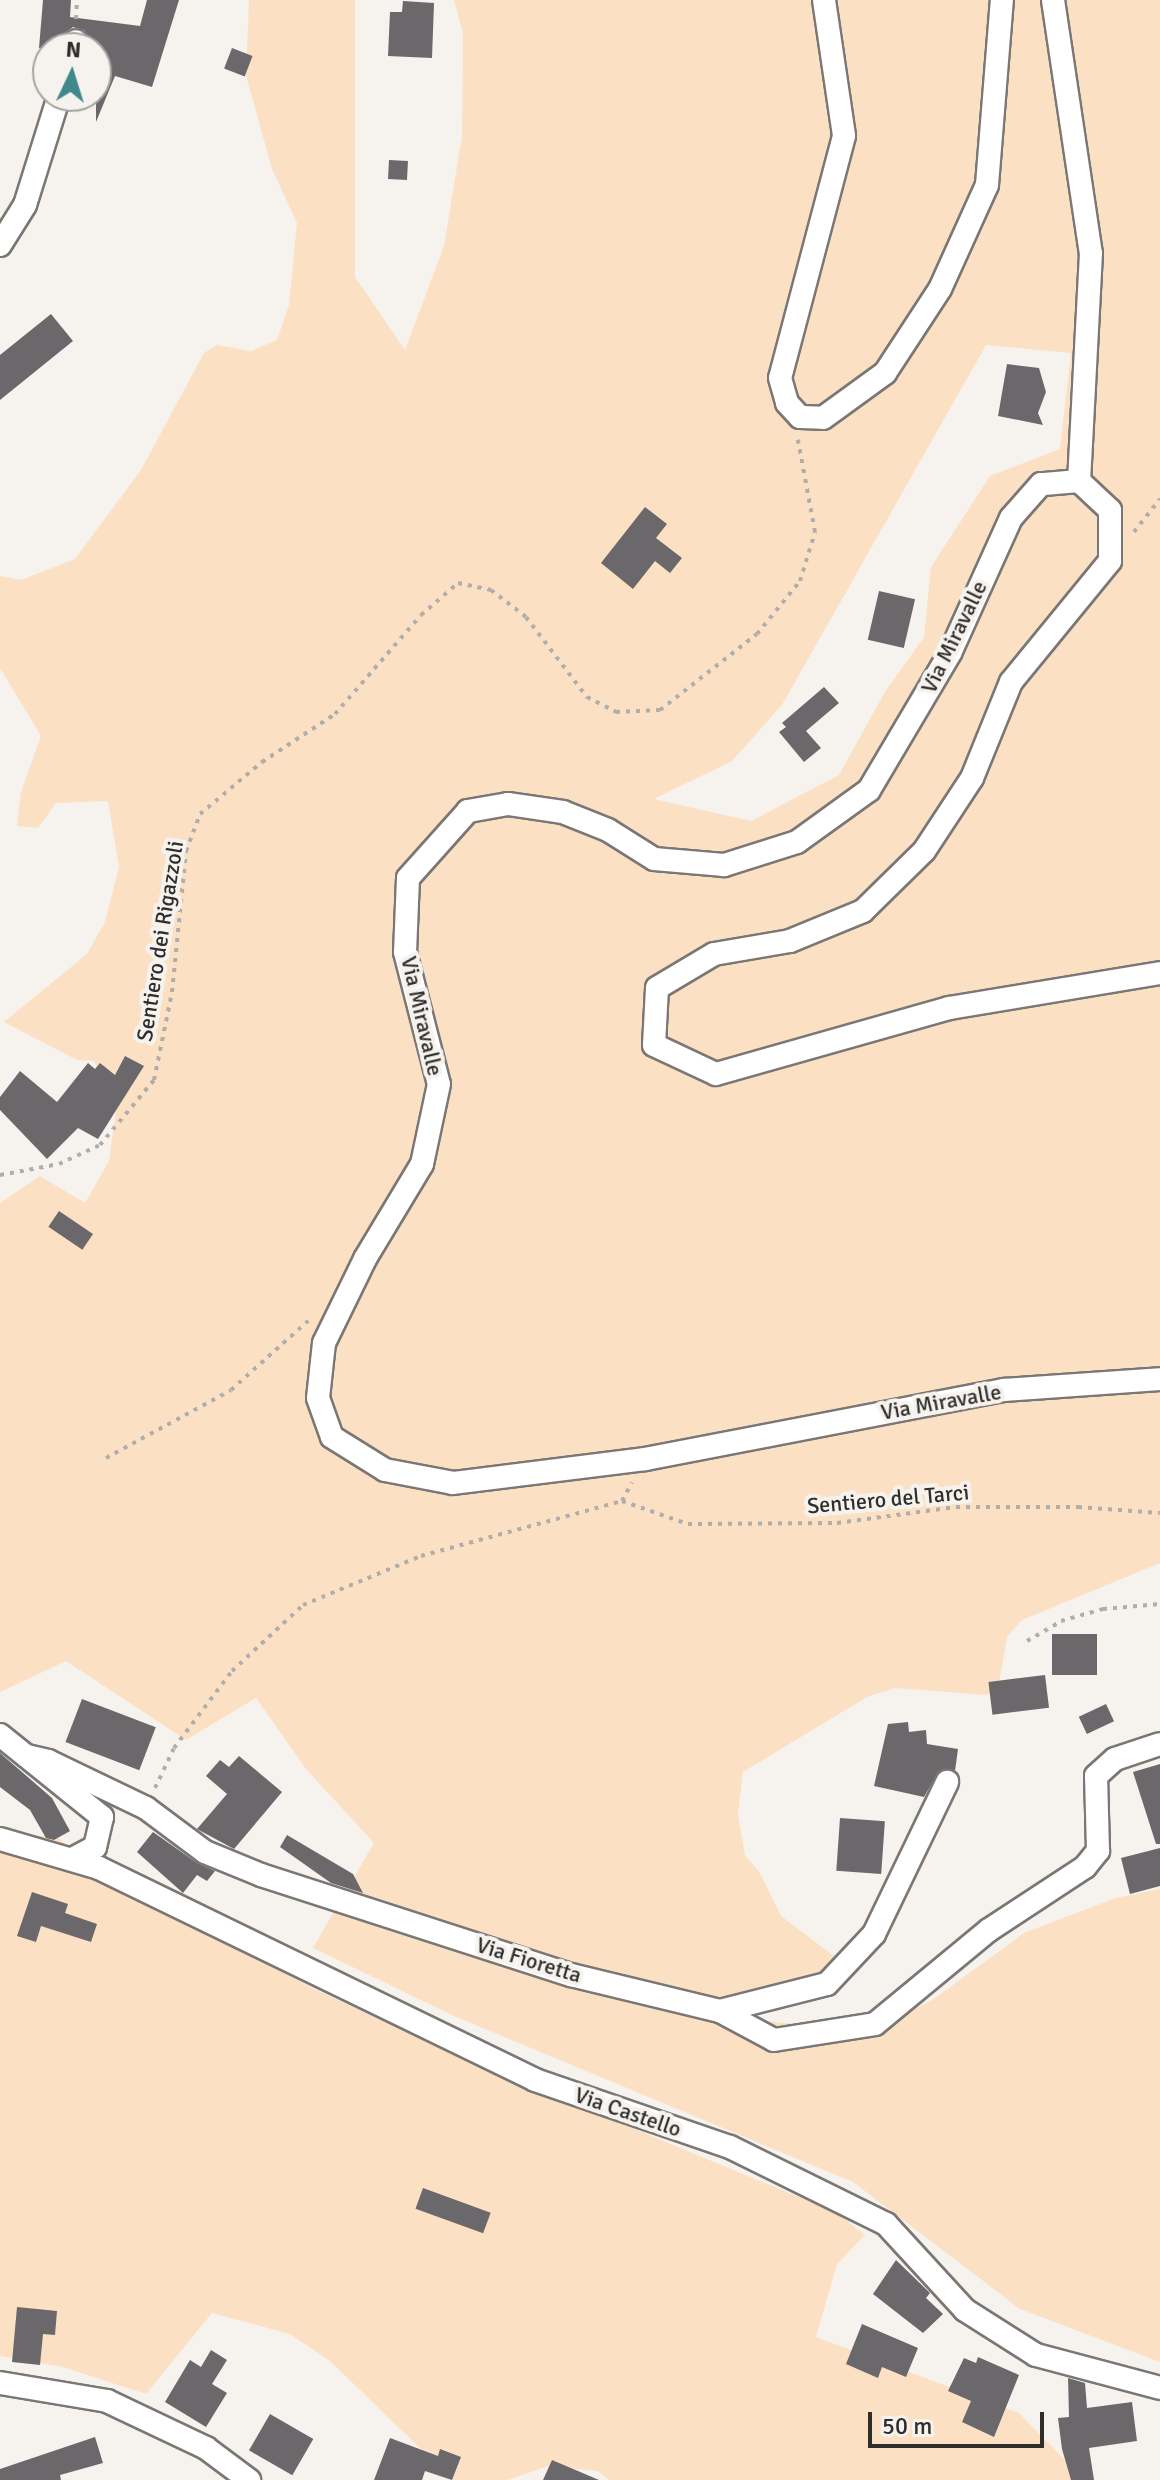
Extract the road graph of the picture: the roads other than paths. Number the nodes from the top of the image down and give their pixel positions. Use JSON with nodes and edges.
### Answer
{"nodes":[{"id":1,"x":824,"y":0,"type":"edge"},
{"id":2,"x":1002,"y":0,"type":"edge"},
{"id":3,"x":1053,"y":0,"type":"edge"},
{"id":4,"x":54,"y":112,"type":"edge"},
{"id":5,"x":0,"y":245,"type":"edge"},
{"id":6,"x":1079,"y":481,"type":"junction"},
{"id":7,"x":1160,"y":973,"type":"edge"},
{"id":8,"x":1160,"y":1379,"type":"edge"},
{"id":9,"x":0,"y":1735,"type":"edge"},
{"id":10,"x":1160,"y":1744,"type":"edge"},
{"id":11,"x":27,"y":1756,"type":"junction"},
{"id":12,"x":947,"y":1782,"type":"dead end"},
{"id":13,"x":0,"y":1839,"type":"edge"},
{"id":14,"x":74,"y":1858,"type":"junction"},
{"id":15,"x":720,"y":2011,"type":"junction"},
{"id":16,"x":0,"y":2383,"type":"edge"},
{"id":17,"x":1160,"y":2388,"type":"edge"},
{"id":18,"x":249,"y":2480,"type":"edge"}],
"edges":[{"from":1,"to":2,"type":"street"},
{"from":3,"to":6,"type":"street"},
{"from":4,"to":5,"type":"street"},
{"from":6,"to":7,"type":"street"},
{"from":6,"to":8,"type":"street","name":"Via Miravalle"},
{"from":9,"to":11,"type":"street"},
{"from":10,"to":15,"type":"street"},
{"from":11,"to":14,"type":"street"},
{"from":11,"to":15,"type":"street","name":"Via Fioretta"},
{"from":12,"to":15,"type":"street","name":"Via Fioretta"},
{"from":13,"to":14,"type":"street","name":"Via Castello"},
{"from":14,"to":17,"type":"street","name":"Via Castello"},
{"from":16,"to":18,"type":"street"}]}
